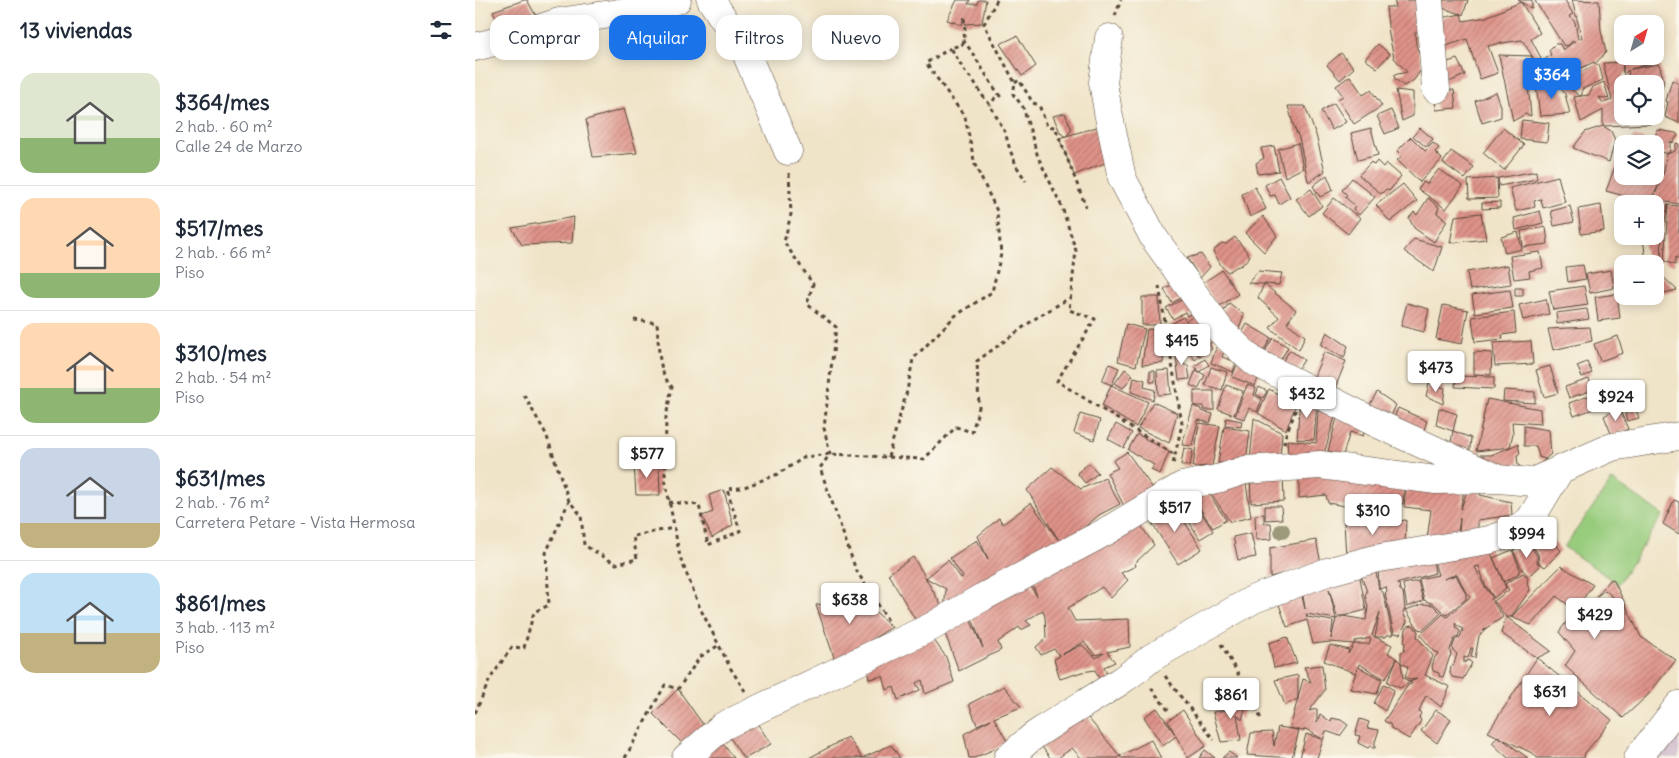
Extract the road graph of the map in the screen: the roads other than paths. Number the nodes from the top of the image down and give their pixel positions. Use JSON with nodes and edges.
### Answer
{"nodes":[{"id":1,"x":677,"y":0,"type":"edge"},
{"id":2,"x":711,"y":0,"type":"edge"},
{"id":3,"x":1429,"y":0,"type":"edge"},
{"id":4,"x":1109,"y":38,"type":"dead end"},
{"id":5,"x":475,"y":47,"type":"edge"},
{"id":6,"x":1436,"y":89,"type":"dead end"},
{"id":7,"x":788,"y":150,"type":"road end"},
{"id":8,"x":1679,"y":436,"type":"edge"},
{"id":9,"x":1561,"y":468,"type":"junction"},
{"id":10,"x":1498,"y":479,"type":"junction"},
{"id":11,"x":1679,"y":705,"type":"edge"},
{"id":12,"x":686,"y":758,"type":"edge"},
{"id":13,"x":1008,"y":758,"type":"edge"},
{"id":14,"x":1638,"y":758,"type":"edge"}],
"edges":[{"from":1,"to":5,"type":"street"},
{"from":2,"to":7,"type":"street"},
{"from":3,"to":6,"type":"street"},
{"from":4,"to":10,"type":"street"},
{"from":8,"to":9,"type":"street"},
{"from":9,"to":10,"type":"street"},
{"from":9,"to":13,"type":"street"},
{"from":10,"to":12,"type":"street"},
{"from":11,"to":14,"type":"street"}]}
